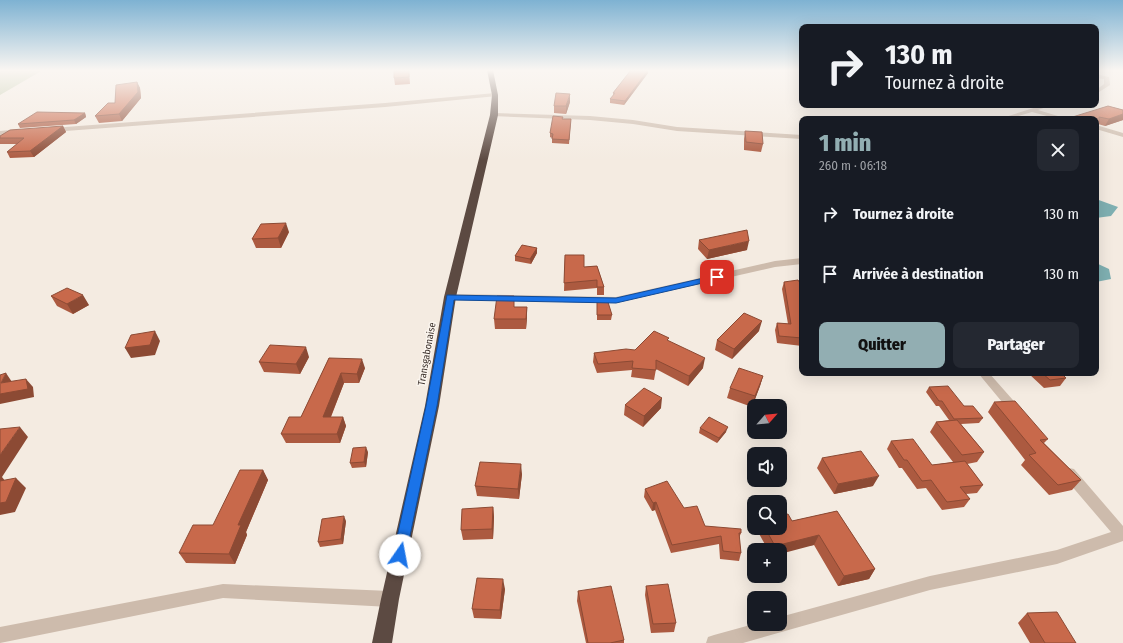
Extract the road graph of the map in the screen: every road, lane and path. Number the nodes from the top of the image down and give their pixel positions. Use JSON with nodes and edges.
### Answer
{"nodes":[{"id":1,"x":440,"y":100,"type":"edge"},
{"id":2,"x":495,"y":100,"type":"edge"},
{"id":3,"x":1038,"y":108,"type":"edge"},
{"id":4,"x":1031,"y":110,"type":"junction"},
{"id":5,"x":494,"y":115,"type":"junction"},
{"id":6,"x":1012,"y":116,"type":"edge"},
{"id":7,"x":1054,"y":116,"type":"edge"},
{"id":8,"x":1099,"y":128,"type":"edge"},
{"id":9,"x":47,"y":130,"type":"edge"},
{"id":10,"x":23,"y":131,"type":"edge"},
{"id":11,"x":0,"y":133,"type":"edge"},
{"id":12,"x":1123,"y":135,"type":"edge"},
{"id":13,"x":799,"y":137,"type":"edge"},
{"id":14,"x":799,"y":260,"type":"edge"},
{"id":15,"x":450,"y":297,"type":"junction"},
{"id":16,"x":986,"y":376,"type":"edge"},
{"id":17,"x":1024,"y":421,"type":"edge"},
{"id":18,"x":1060,"y":463,"type":"edge"},
{"id":19,"x":390,"y":599,"type":"junction"},
{"id":20,"x":0,"y":635,"type":"edge"},
{"id":21,"x":382,"y":643,"type":"edge"},
{"id":22,"x":714,"y":643,"type":"edge"}],
"edges":[{"from":1,"to":9,"type":"street"},
{"from":2,"to":5,"type":"highway","name":"Transgabonaise"},
{"from":3,"to":4,"type":"street"},
{"from":4,"to":6,"type":"street"},
{"from":4,"to":7,"type":"street"},
{"from":5,"to":13,"type":"street"},
{"from":5,"to":15,"type":"highway","name":"Transgabonaise"},
{"from":8,"to":12,"type":"street"},
{"from":10,"to":11,"type":"street"},
{"from":14,"to":15,"type":"street"},
{"from":15,"to":19,"type":"highway","name":"Transgabonaise"},
{"from":16,"to":17,"type":"street"},
{"from":18,"to":22,"type":"street"},
{"from":19,"to":20,"type":"street"},
{"from":19,"to":21,"type":"highway","name":"Transgabonaise"}]}
